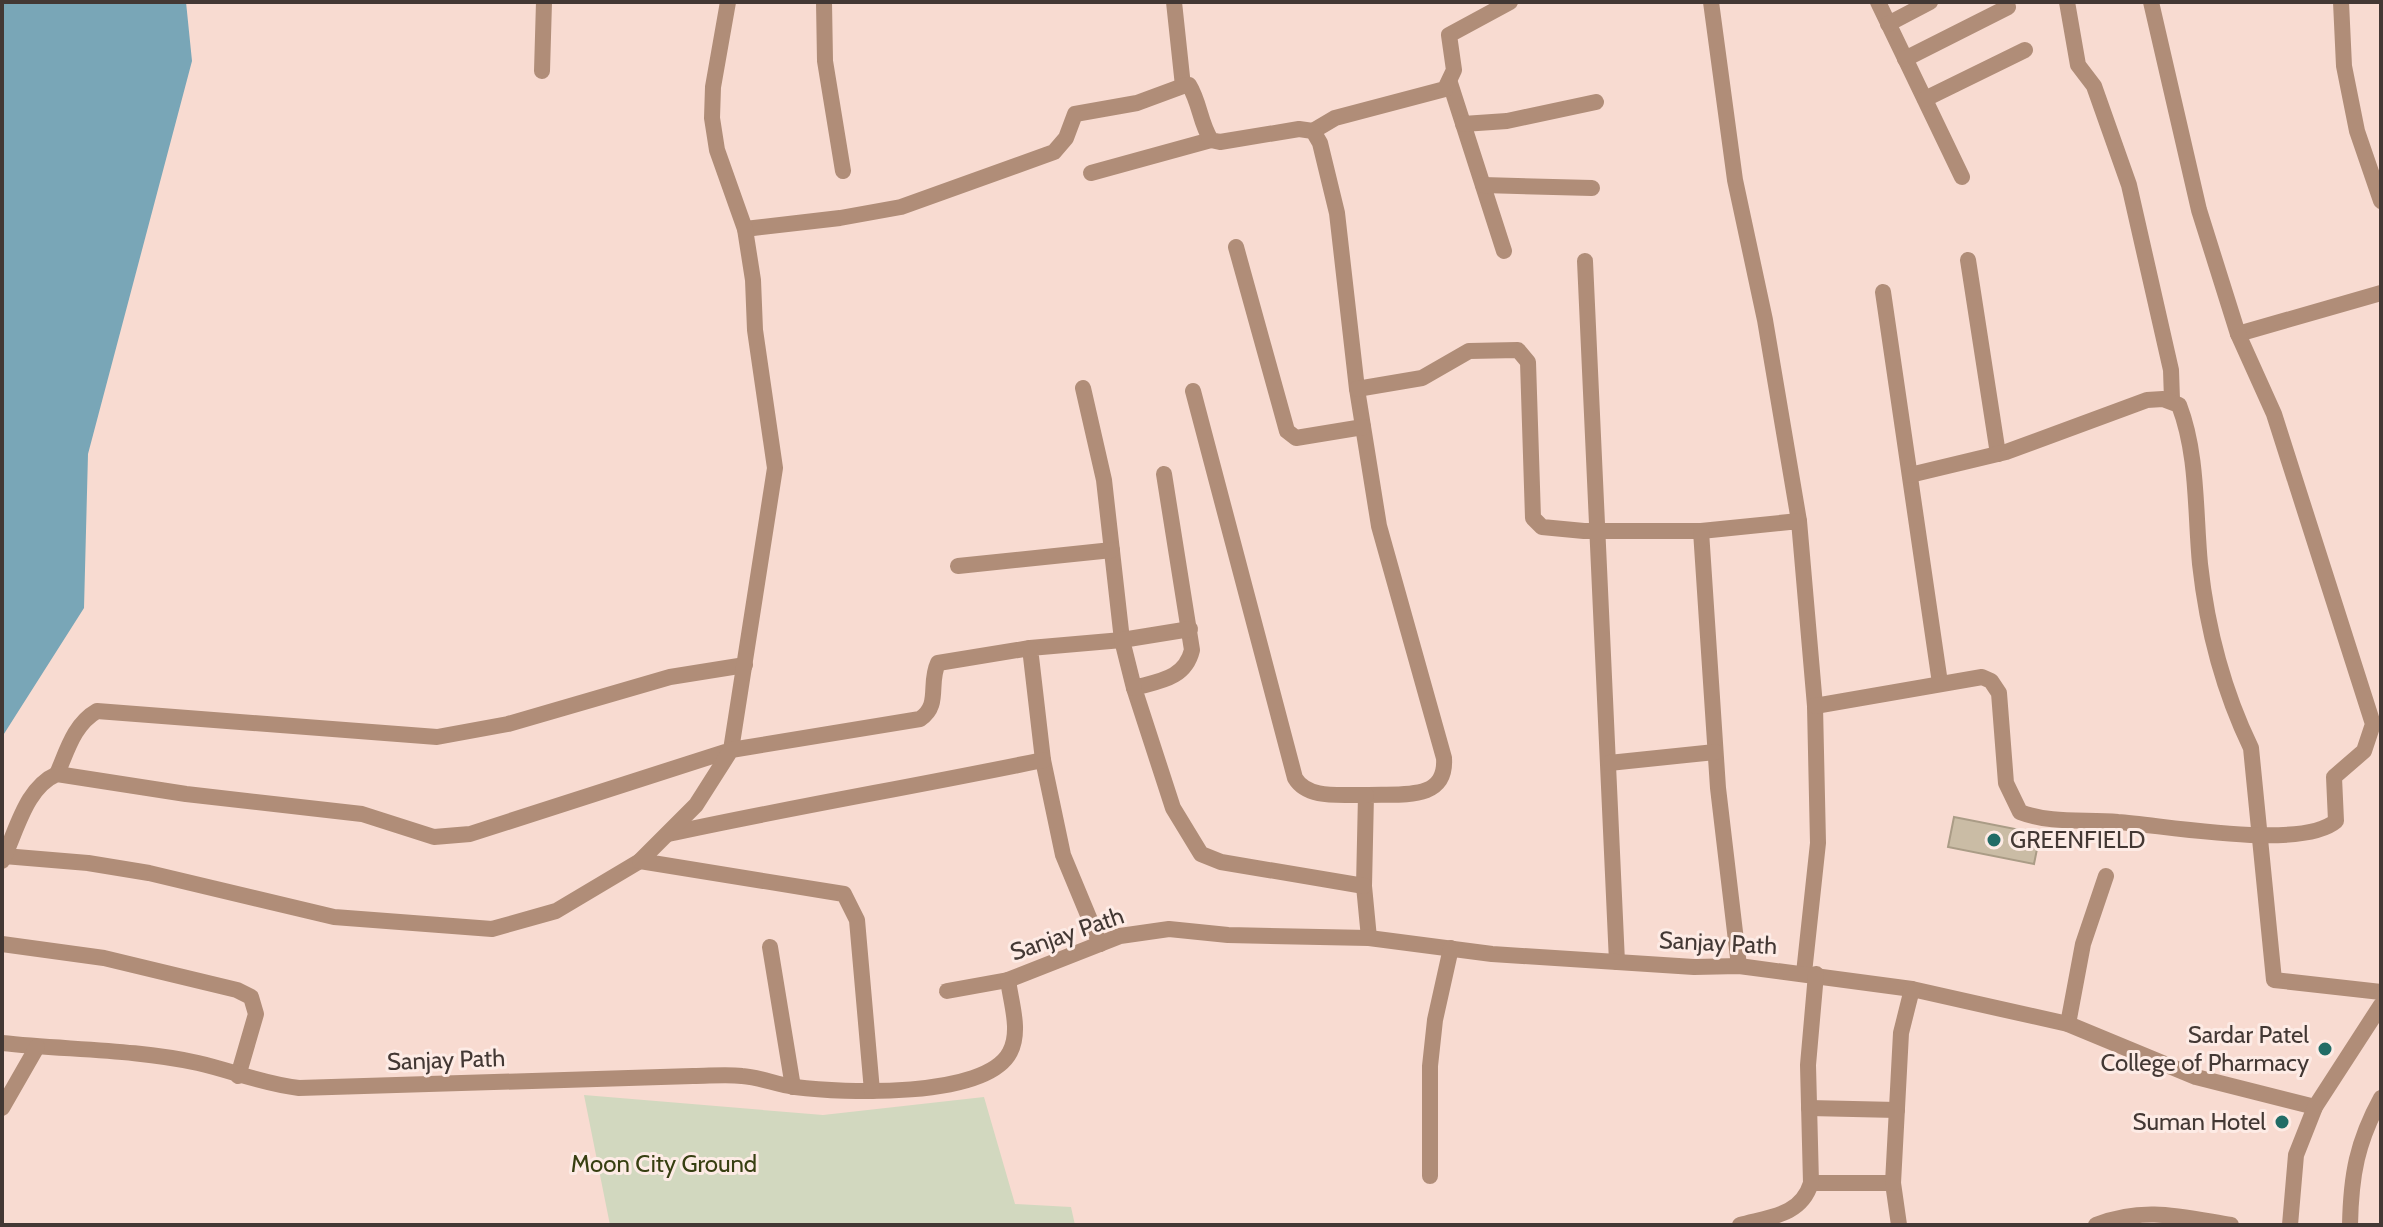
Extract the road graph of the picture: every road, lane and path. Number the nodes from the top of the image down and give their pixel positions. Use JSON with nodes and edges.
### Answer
{"nodes":[{"id":1,"x":544,"y":2,"type":"edge"},
{"id":2,"x":728,"y":2,"type":"edge"},
{"id":3,"x":824,"y":2,"type":"edge"},
{"id":4,"x":1174,"y":2,"type":"edge"},
{"id":5,"x":1510,"y":2,"type":"edge"},
{"id":6,"x":1711,"y":2,"type":"edge"},
{"id":7,"x":1878,"y":2,"type":"edge"},
{"id":8,"x":1930,"y":2,"type":"edge"},
{"id":9,"x":2067,"y":2,"type":"edge"},
{"id":10,"x":2151,"y":2,"type":"edge"},
{"id":11,"x":2341,"y":2,"type":"edge"},
{"id":12,"x":2008,"y":7,"type":"dead end"},
{"id":13,"x":1888,"y":24,"type":"junction"},
{"id":14,"x":2025,"y":50,"type":"dead end"},
{"id":15,"x":1905,"y":59,"type":"junction"},
{"id":16,"x":542,"y":71,"type":"dead end"},
{"id":17,"x":1450,"y":83,"type":"junction"},
{"id":18,"x":1183,"y":86,"type":"junction"},
{"id":19,"x":1925,"y":99,"type":"junction"},
{"id":20,"x":1596,"y":102,"type":"dead end"},
{"id":21,"x":1463,"y":124,"type":"junction"},
{"id":22,"x":1313,"y":131,"type":"junction"},
{"id":23,"x":1211,"y":140,"type":"junction"},
{"id":24,"x":843,"y":171,"type":"dead end"},
{"id":25,"x":1091,"y":173,"type":"dead end"},
{"id":26,"x":1962,"y":177,"type":"dead end"},
{"id":27,"x":1483,"y":185,"type":"junction"},
{"id":28,"x":1592,"y":188,"type":"dead end"},
{"id":29,"x":2381,"y":201,"type":"edge"},
{"id":30,"x":745,"y":229,"type":"junction"},
{"id":31,"x":1236,"y":247,"type":"dead end"},
{"id":32,"x":1504,"y":251,"type":"dead end"},
{"id":33,"x":1968,"y":260,"type":"dead end"},
{"id":34,"x":1585,"y":261,"type":"dead end"},
{"id":35,"x":1883,"y":292,"type":"dead end"},
{"id":36,"x":2381,"y":293,"type":"edge"},
{"id":37,"x":2238,"y":334,"type":"junction"},
{"id":38,"x":1083,"y":388,"type":"dead end"},
{"id":39,"x":1357,"y":389,"type":"junction"},
{"id":40,"x":1193,"y":391,"type":"dead end"},
{"id":41,"x":2172,"y":400,"type":"junction"},
{"id":42,"x":1363,"y":427,"type":"junction"},
{"id":43,"x":1998,"y":454,"type":"junction"},
{"id":44,"x":1164,"y":474,"type":"dead end"},
{"id":45,"x":1910,"y":475,"type":"junction"},
{"id":46,"x":1799,"y":521,"type":"junction"},
{"id":47,"x":1600,"y":531,"type":"junction"},
{"id":48,"x":1701,"y":531,"type":"junction"},
{"id":49,"x":1112,"y":550,"type":"junction"},
{"id":50,"x":958,"y":566,"type":"dead end"},
{"id":51,"x":1190,"y":629,"type":"junction"},
{"id":52,"x":1122,"y":640,"type":"junction"},
{"id":53,"x":1030,"y":648,"type":"junction"},
{"id":54,"x":745,"y":665,"type":"junction"},
{"id":55,"x":1940,"y":683,"type":"junction"},
{"id":56,"x":1134,"y":688,"type":"junction"},
{"id":57,"x":1815,"y":706,"type":"junction"},
{"id":58,"x":731,"y":750,"type":"junction"},
{"id":59,"x":1715,"y":752,"type":"junction"},
{"id":60,"x":1043,"y":760,"type":"junction"},
{"id":61,"x":1609,"y":763,"type":"junction"},
{"id":62,"x":57,"y":774,"type":"junction"},
{"id":63,"x":1366,"y":795,"type":"junction"},
{"id":64,"x":668,"y":834,"type":"junction"},
{"id":65,"x":2261,"y":834,"type":"junction"},
{"id":66,"x":3,"y":858,"type":"edge"},
{"id":67,"x":640,"y":861,"type":"junction"},
{"id":68,"x":2106,"y":876,"type":"dead end"},
{"id":69,"x":1364,"y":886,"type":"junction"},
{"id":70,"x":1369,"y":938,"type":"junction"},
{"id":71,"x":2,"y":944,"type":"edge"},
{"id":72,"x":1100,"y":944,"type":"junction"},
{"id":73,"x":770,"y":947,"type":"dead end"},
{"id":74,"x":1451,"y":948,"type":"junction"},
{"id":75,"x":1617,"y":962,"type":"junction"},
{"id":76,"x":1739,"y":966,"type":"junction"},
{"id":77,"x":1810,"y":973,"type":"junction"},
{"id":78,"x":1008,"y":980,"type":"junction"},
{"id":79,"x":1912,"y":989,"type":"junction"},
{"id":80,"x":947,"y":991,"type":"dead end"},
{"id":81,"x":2381,"y":992,"type":"edge"},
{"id":82,"x":2381,"y":1005,"type":"edge"},
{"id":83,"x":2068,"y":1024,"type":"junction"},
{"id":84,"x":2,"y":1043,"type":"edge"},
{"id":85,"x":37,"y":1047,"type":"junction"},
{"id":86,"x":238,"y":1076,"type":"junction"},
{"id":87,"x":793,"y":1087,"type":"junction"},
{"id":88,"x":872,"y":1091,"type":"junction"},
{"id":89,"x":2381,"y":1098,"type":"edge"},
{"id":90,"x":2315,"y":1107,"type":"junction"},
{"id":91,"x":2,"y":1108,"type":"edge"},
{"id":92,"x":1809,"y":1108,"type":"junction"},
{"id":93,"x":1897,"y":1110,"type":"junction"},
{"id":94,"x":1430,"y":1176,"type":"dead end"},
{"id":95,"x":1811,"y":1183,"type":"junction"},
{"id":96,"x":1893,"y":1183,"type":"junction"},
{"id":97,"x":1740,"y":1225,"type":"edge"},
{"id":98,"x":1899,"y":1225,"type":"edge"},
{"id":99,"x":2096,"y":1225,"type":"edge"},
{"id":100,"x":2231,"y":1225,"type":"edge"},
{"id":101,"x":2290,"y":1225,"type":"edge"},
{"id":102,"x":2350,"y":1225,"type":"edge"}],
"edges":[{"from":1,"to":16,"type":"street"},
{"from":2,"to":30,"type":"street"},
{"from":3,"to":24,"type":"street"},
{"from":4,"to":18,"type":"street"},
{"from":5,"to":17,"type":"street"},
{"from":6,"to":46,"type":"street"},
{"from":7,"to":13,"type":"street"},
{"from":8,"to":13,"type":"street"},
{"from":9,"to":41,"type":"street"},
{"from":10,"to":37,"type":"street"},
{"from":11,"to":29,"type":"street"},
{"from":12,"to":15,"type":"street"},
{"from":13,"to":15,"type":"street"},
{"from":14,"to":19,"type":"street"},
{"from":15,"to":19,"type":"street"},
{"from":17,"to":21,"type":"street"},
{"from":17,"to":22,"type":"street"},
{"from":18,"to":23,"type":"street"},
{"from":18,"to":30,"type":"street"},
{"from":19,"to":26,"type":"street"},
{"from":20,"to":21,"type":"street"},
{"from":21,"to":27,"type":"street"},
{"from":22,"to":23,"type":"street"},
{"from":22,"to":39,"type":"street"},
{"from":23,"to":25,"type":"street"},
{"from":27,"to":28,"type":"street"},
{"from":27,"to":32,"type":"street"},
{"from":30,"to":54,"type":"street"},
{"from":31,"to":42,"type":"street"},
{"from":33,"to":43,"type":"street"},
{"from":34,"to":47,"type":"street"},
{"from":35,"to":45,"type":"street"},
{"from":36,"to":37,"type":"street"},
{"from":37,"to":65,"type":"street"},
{"from":38,"to":49,"type":"street"},
{"from":39,"to":42,"type":"street"},
{"from":39,"to":47,"type":"street"},
{"from":40,"to":63,"type":"street"},
{"from":41,"to":43,"type":"street"},
{"from":41,"to":65,"type":"street"},
{"from":42,"to":63,"type":"street"},
{"from":43,"to":45,"type":"street"},
{"from":44,"to":51,"type":"street"},
{"from":45,"to":55,"type":"street"},
{"from":46,"to":48,"type":"street"},
{"from":46,"to":57,"type":"street"},
{"from":47,"to":48,"type":"street"},
{"from":47,"to":61,"type":"street"},
{"from":48,"to":59,"type":"street"},
{"from":49,"to":50,"type":"street"},
{"from":49,"to":52,"type":"street"},
{"from":51,"to":52,"type":"street"},
{"from":51,"to":56,"type":"street"},
{"from":52,"to":53,"type":"street"},
{"from":52,"to":56,"type":"street"},
{"from":53,"to":58,"type":"street"},
{"from":53,"to":60,"type":"street"},
{"from":54,"to":58,"type":"street"},
{"from":54,"to":62,"type":"street"},
{"from":55,"to":57,"type":"street"},
{"from":55,"to":65,"type":"street"},
{"from":56,"to":69,"type":"street"},
{"from":57,"to":77,"type":"street"},
{"from":58,"to":62,"type":"street"},
{"from":58,"to":64,"type":"street"},
{"from":59,"to":61,"type":"street"},
{"from":59,"to":76,"type":"street"},
{"from":60,"to":64,"type":"street"},
{"from":60,"to":72,"type":"street"},
{"from":61,"to":75,"type":"street"},
{"from":62,"to":66,"type":"street"},
{"from":63,"to":69,"type":"street"},
{"from":64,"to":67,"type":"street"},
{"from":65,"to":81,"type":"street"},
{"from":66,"to":67,"type":"street"},
{"from":67,"to":88,"type":"street"},
{"from":68,"to":83,"type":"street"},
{"from":69,"to":70,"type":"street"},
{"from":70,"to":72,"type":"street","name":"Sanjay Path"},
{"from":70,"to":74,"type":"street","name":"Sanjay Path"},
{"from":71,"to":86,"type":"street"},
{"from":72,"to":78,"type":"street","name":"Sanjay Path"},
{"from":73,"to":87,"type":"street"},
{"from":74,"to":75,"type":"street","name":"Sanjay Path"},
{"from":74,"to":94,"type":"street"},
{"from":75,"to":76,"type":"street","name":"Sanjay Path"},
{"from":76,"to":77,"type":"street","name":"Sanjay Path"},
{"from":77,"to":79,"type":"street","name":"Sanjay Path"},
{"from":77,"to":92,"type":"street"},
{"from":78,"to":80,"type":"street"},
{"from":78,"to":88,"type":"street","name":"Sanjay Path"},
{"from":79,"to":83,"type":"street","name":"Sanjay Path"},
{"from":79,"to":93,"type":"street"},
{"from":82,"to":90,"type":"street"},
{"from":83,"to":90,"type":"street","name":"Sanjay Path"},
{"from":84,"to":85,"type":"street","name":"Sanjay Path"},
{"from":85,"to":86,"type":"street","name":"Sanjay Path"},
{"from":85,"to":91,"type":"street"},
{"from":86,"to":87,"type":"street","name":"Sanjay Path"},
{"from":87,"to":88,"type":"street","name":"Sanjay Path"},
{"from":89,"to":102,"type":"street"},
{"from":90,"to":101,"type":"street"},
{"from":92,"to":93,"type":"street"},
{"from":92,"to":95,"type":"street"},
{"from":93,"to":96,"type":"street"},
{"from":95,"to":96,"type":"street"},
{"from":95,"to":97,"type":"street"},
{"from":96,"to":98,"type":"street"},
{"from":99,"to":100,"type":"street"}]}
